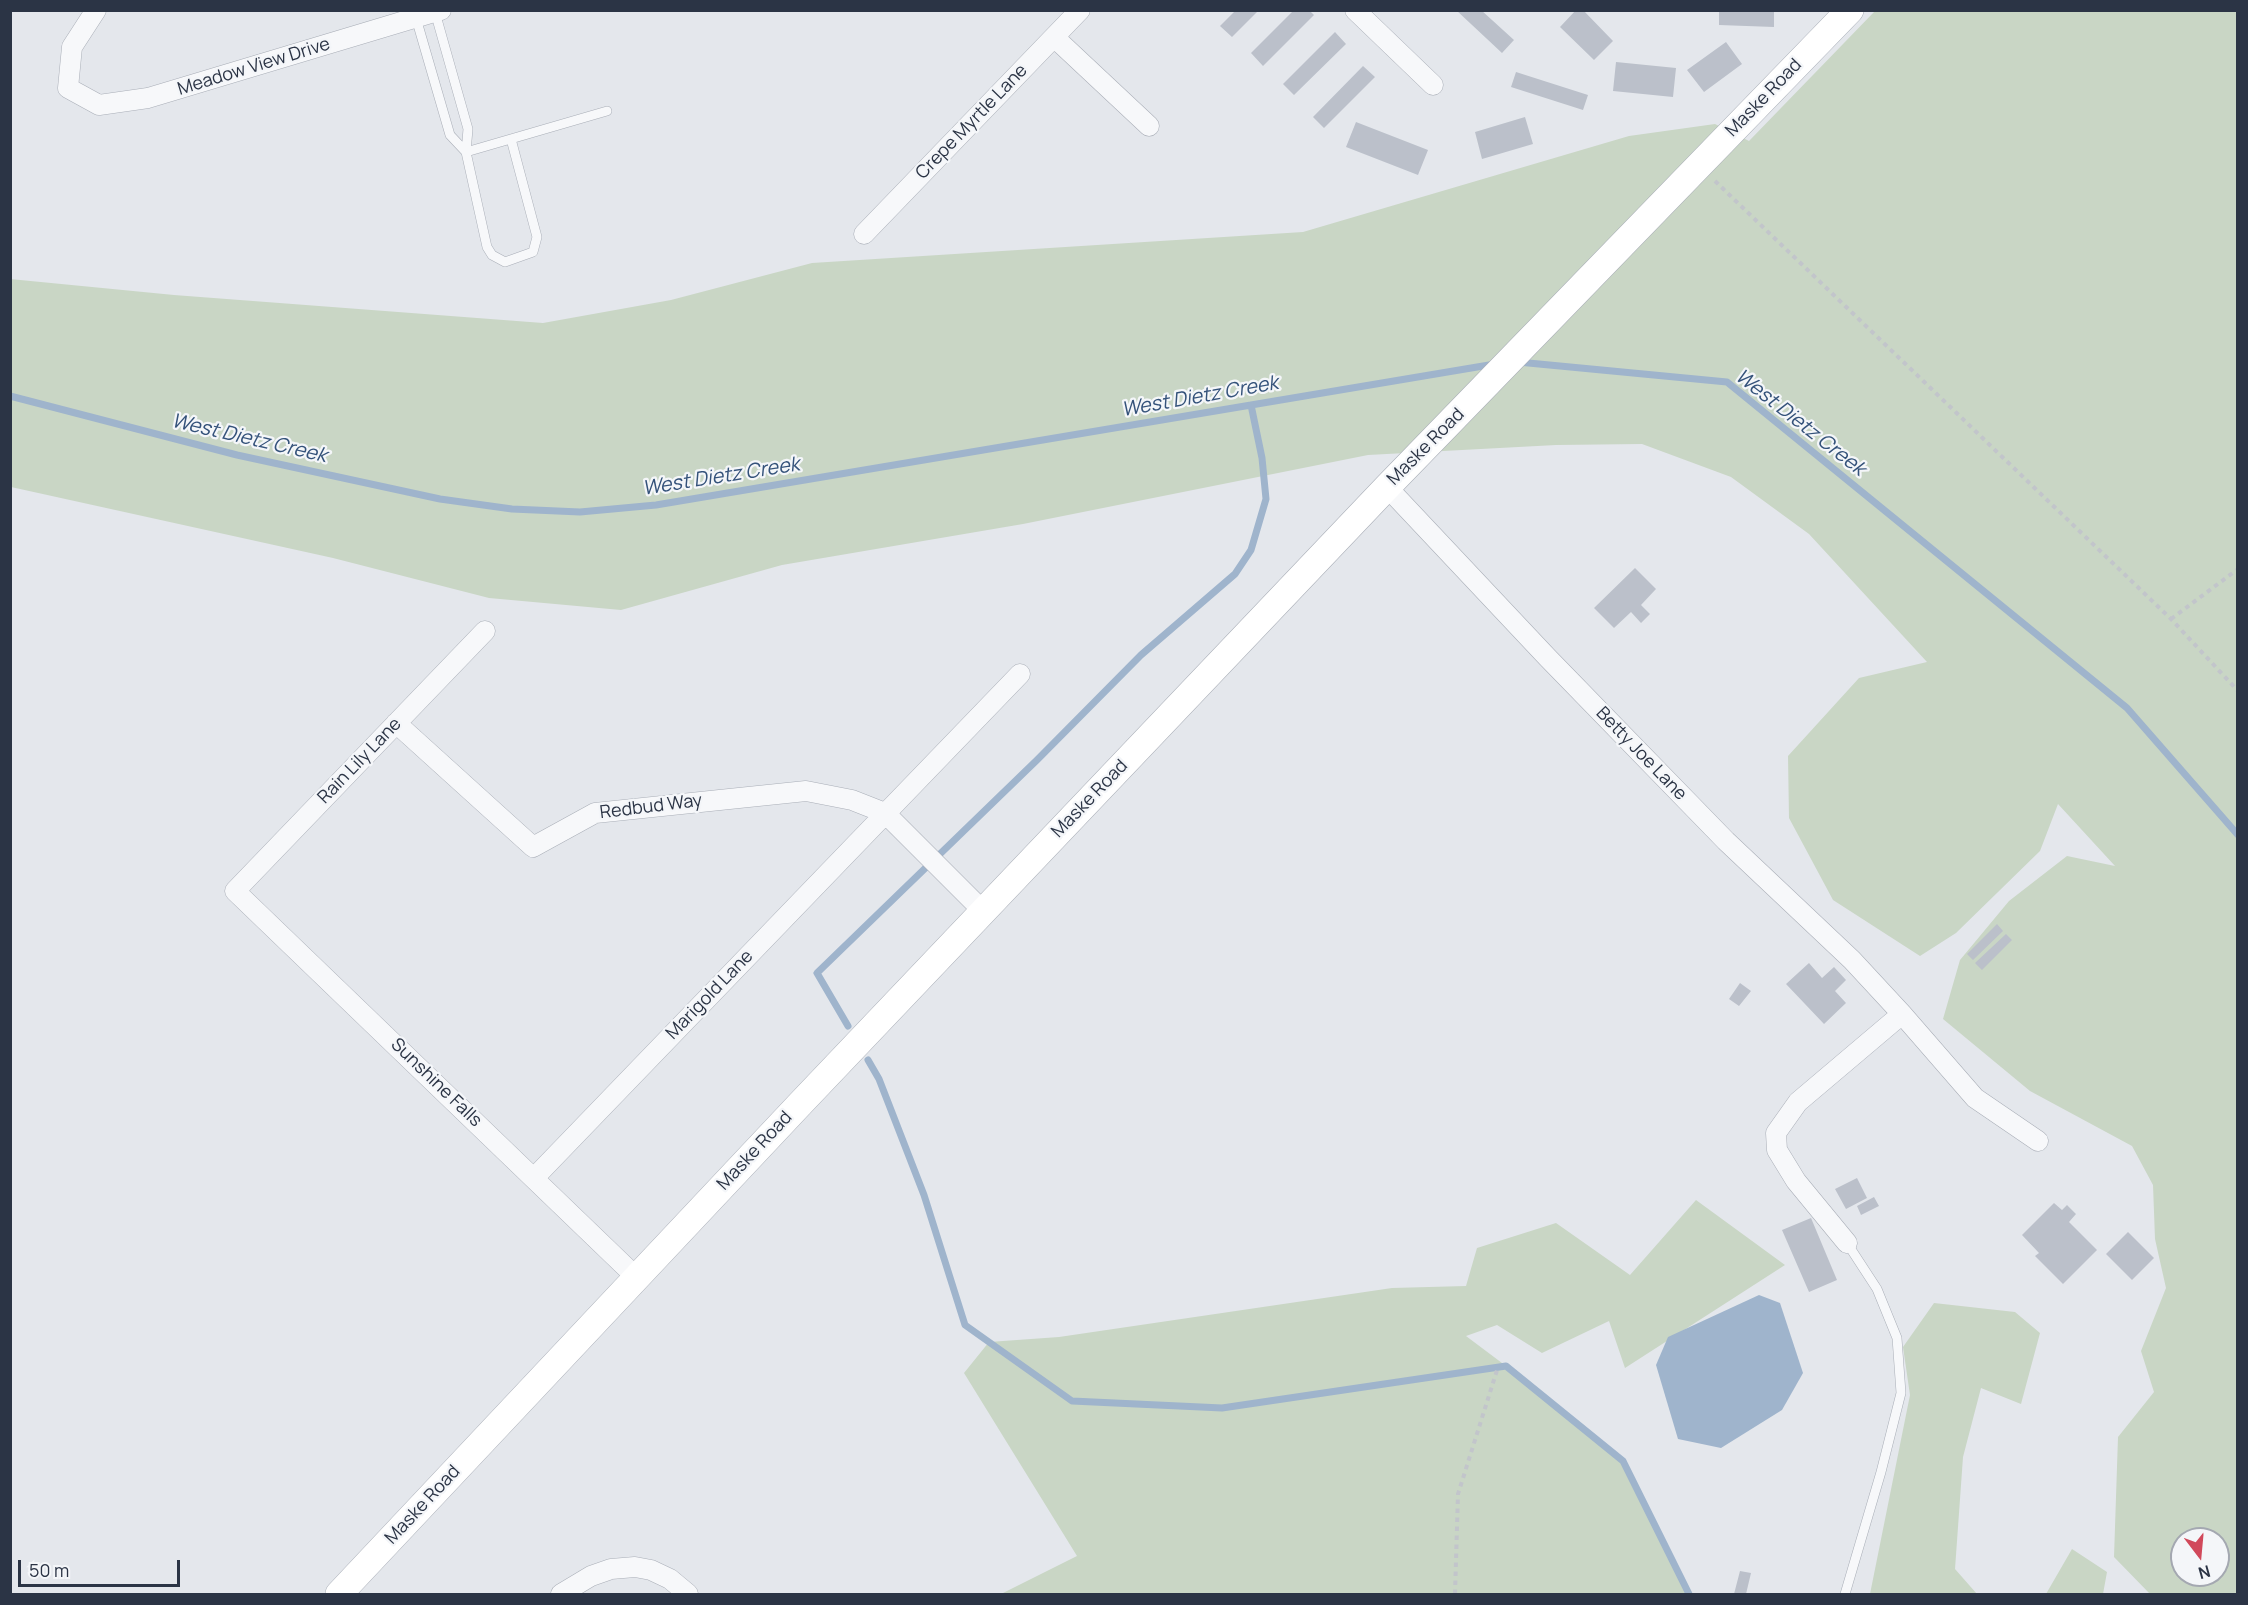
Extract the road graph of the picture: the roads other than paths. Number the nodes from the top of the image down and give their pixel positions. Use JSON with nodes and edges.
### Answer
{"nodes":[{"id":1,"x":96,"y":10,"type":"edge"},
{"id":2,"x":1080,"y":10,"type":"edge"},
{"id":3,"x":1355,"y":10,"type":"edge"},
{"id":4,"x":1850,"y":10,"type":"edge"},
{"id":5,"x":438,"y":11,"type":"edge"},
{"id":6,"x":416,"y":18,"type":"junction"},
{"id":7,"x":1054,"y":37,"type":"junction"},
{"id":8,"x":1433,"y":85,"type":"dead end"},
{"id":9,"x":607,"y":111,"type":"dead end"},
{"id":10,"x":1149,"y":126,"type":"dead end"},
{"id":11,"x":511,"y":139,"type":"junction"},
{"id":12,"x":466,"y":152,"type":"junction"},
{"id":13,"x":864,"y":234,"type":"dead end"},
{"id":14,"x":1387,"y":487,"type":"junction"},
{"id":15,"x":485,"y":631,"type":"dead end"},
{"id":16,"x":1020,"y":674,"type":"dead end"},
{"id":17,"x":396,"y":723,"type":"junction"},
{"id":18,"x":885,"y":813,"type":"junction"},
{"id":19,"x":235,"y":891,"type":"joint"},
{"id":20,"x":983,"y":911,"type":"junction"},
{"id":21,"x":1902,"y":1014,"type":"junction"},
{"id":22,"x":2038,"y":1141,"type":"dead end"},
{"id":23,"x":534,"y":1178,"type":"junction"},
{"id":24,"x":1846,"y":1243,"type":"joint"},
{"id":25,"x":636,"y":1276,"type":"junction"},
{"id":26,"x":339,"y":1594,"type":"edge"},
{"id":27,"x":561,"y":1594,"type":"edge"},
{"id":28,"x":688,"y":1594,"type":"edge"},
{"id":29,"x":1845,"y":1594,"type":"edge"}],
"edges":[{"from":1,"to":6,"type":"street","name":"Meadow View Drive"},
{"from":2,"to":7,"type":"street","name":"Crepe Myrtle Lane"},
{"from":3,"to":8,"type":"street"},
{"from":4,"to":14,"type":"street","name":"Maske Road"},
{"from":5,"to":6,"type":"street","name":"Meadow View Drive"},
{"from":5,"to":12,"type":"lane"},
{"from":6,"to":12,"type":"lane"},
{"from":7,"to":10,"type":"street"},
{"from":7,"to":13,"type":"street","name":"Crepe Myrtle Lane"},
{"from":9,"to":11,"type":"lane"},
{"from":11,"to":12,"type":"lane"},
{"from":11,"to":12,"type":"lane"},
{"from":14,"to":20,"type":"street","name":"Maske Road"},
{"from":14,"to":21,"type":"street","name":"Betty Joe Lane"},
{"from":15,"to":17,"type":"street","name":"Rain Lily Lane"},
{"from":16,"to":18,"type":"street","name":"Marigold Lane"},
{"from":17,"to":18,"type":"street","name":"Redbud Way"},
{"from":17,"to":19,"type":"street","name":"Rain Lily Lane"},
{"from":18,"to":20,"type":"street"},
{"from":18,"to":23,"type":"street","name":"Marigold Lane"},
{"from":19,"to":23,"type":"street","name":"Sunshine Falls"},
{"from":20,"to":25,"type":"street","name":"Maske Road"},
{"from":21,"to":22,"type":"street","name":"Betty Joe Lane"},
{"from":21,"to":24,"type":"street"},
{"from":23,"to":25,"type":"street","name":"Sunshine Falls"},
{"from":24,"to":29,"type":"lane"},
{"from":25,"to":26,"type":"street","name":"Maske Road"},
{"from":27,"to":28,"type":"street"}]}
